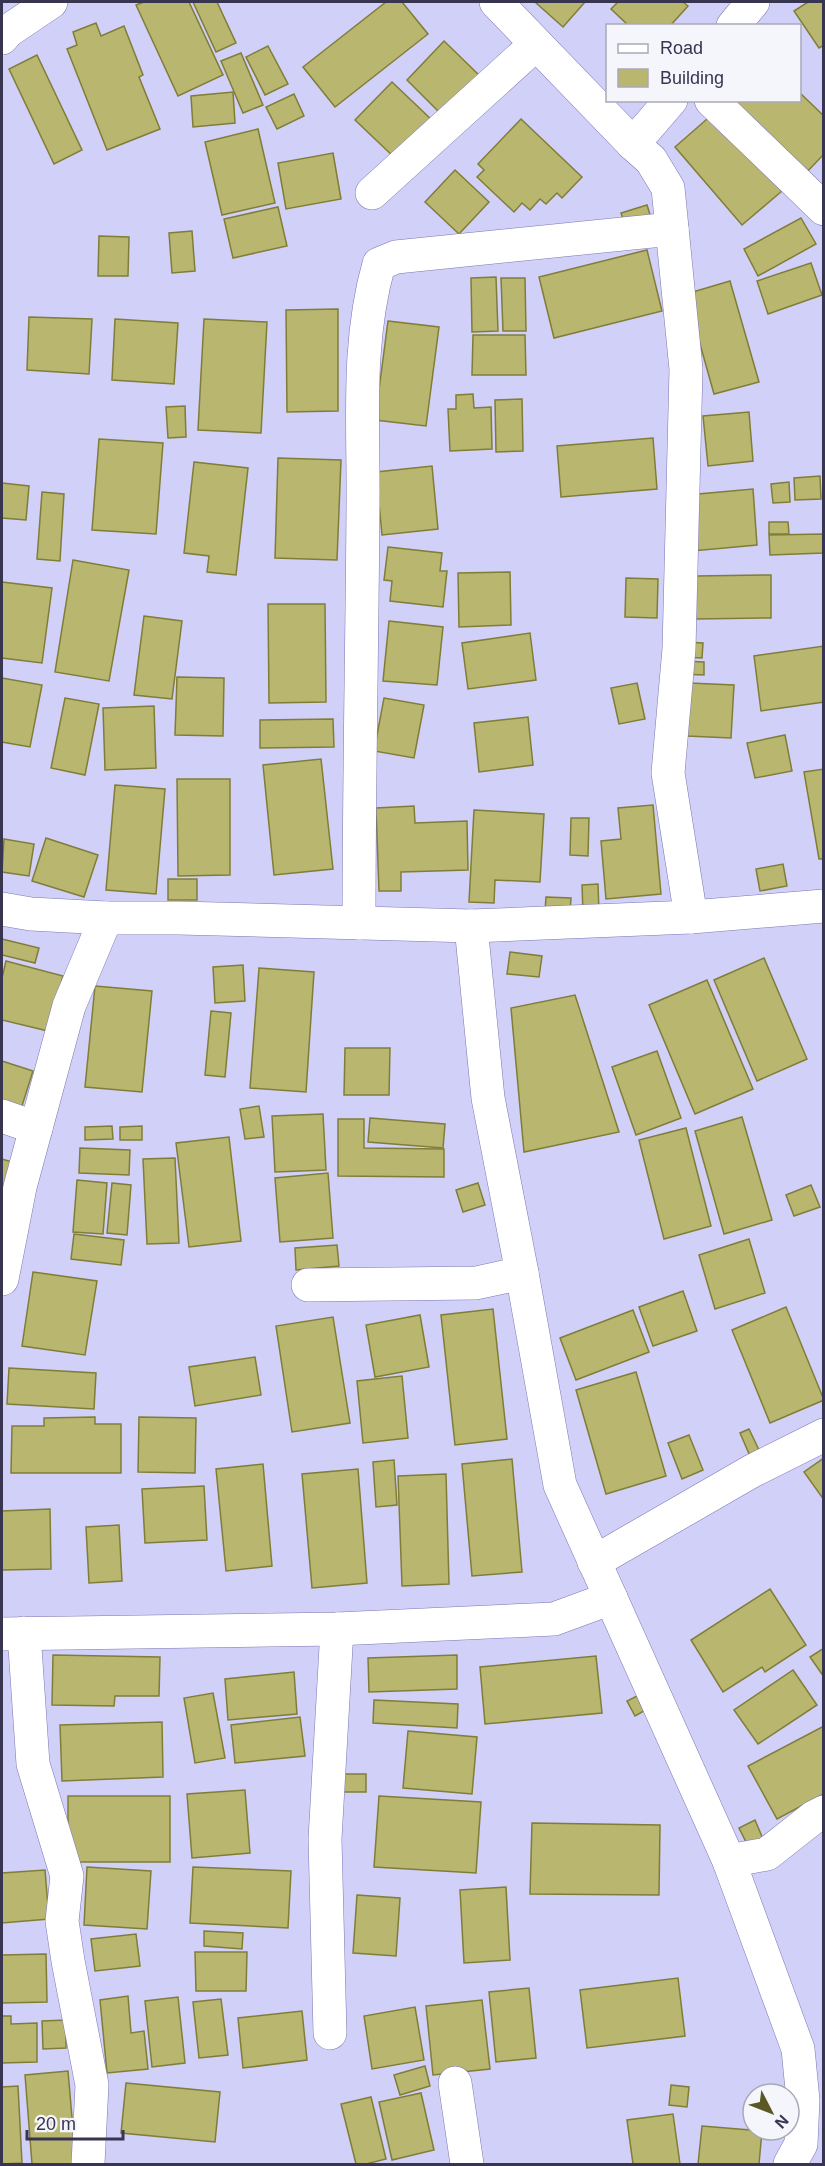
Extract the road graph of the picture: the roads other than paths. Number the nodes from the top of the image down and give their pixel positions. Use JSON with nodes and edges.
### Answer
{"nodes":[{"id":1,"x":51,"y":2,"type":"edge"},
{"id":2,"x":496,"y":2,"type":"edge"},
{"id":3,"x":753,"y":2,"type":"edge"},
{"id":4,"x":735,"y":24,"type":"edge"},
{"id":5,"x":2,"y":38,"type":"edge"},
{"id":6,"x":536,"y":44,"type":"junction"},
{"id":7,"x":669,"y":102,"type":"edge"},
{"id":8,"x":713,"y":102,"type":"edge"},
{"id":9,"x":633,"y":144,"type":"junction"},
{"id":10,"x":372,"y":193,"type":"dead end"},
{"id":11,"x":824,"y":209,"type":"edge"},
{"id":12,"x":672,"y":229,"type":"junction"},
{"id":13,"x":824,"y":906,"type":"edge"},
{"id":14,"x":2,"y":909,"type":"edge"},
{"id":15,"x":691,"y":917,"type":"junction"},
{"id":16,"x":106,"y":918,"type":"junction"},
{"id":17,"x":359,"y":923,"type":"junction"},
{"id":18,"x":471,"y":926,"type":"junction"},
{"id":19,"x":2,"y":1116,"type":"edge"},
{"id":20,"x":36,"y":1128,"type":"junction"},
{"id":21,"x":522,"y":1274,"type":"junction"},
{"id":22,"x":2,"y":1279,"type":"edge"},
{"id":23,"x":308,"y":1285,"type":"dead end"},
{"id":24,"x":824,"y":1434,"type":"edge"},
{"id":25,"x":594,"y":1562,"type":"junction"},
{"id":26,"x":611,"y":1598,"type":"junction"},
{"id":27,"x":337,"y":1629,"type":"junction"},
{"id":28,"x":13,"y":1633,"type":"edge"},
{"id":29,"x":824,"y":1812,"type":"edge"},
{"id":30,"x":729,"y":1861,"type":"junction"},
{"id":31,"x":330,"y":2033,"type":"dead end"},
{"id":32,"x":456,"y":2084,"type":"dead end"},
{"id":33,"x":88,"y":2164,"type":"edge"},
{"id":34,"x":467,"y":2164,"type":"edge"},
{"id":35,"x":790,"y":2164,"type":"edge"}],
"edges":[{"from":1,"to":5,"type":"street"},
{"from":2,"to":6,"type":"street"},
{"from":3,"to":4,"type":"street"},
{"from":6,"to":9,"type":"street"},
{"from":6,"to":10,"type":"street"},
{"from":7,"to":9,"type":"street"},
{"from":8,"to":11,"type":"street"},
{"from":9,"to":12,"type":"street"},
{"from":12,"to":15,"type":"street"},
{"from":12,"to":17,"type":"street"},
{"from":13,"to":15,"type":"street"},
{"from":14,"to":16,"type":"street"},
{"from":15,"to":18,"type":"street"},
{"from":16,"to":17,"type":"street"},
{"from":16,"to":20,"type":"street"},
{"from":17,"to":18,"type":"street"},
{"from":18,"to":21,"type":"street"},
{"from":19,"to":20,"type":"street"},
{"from":20,"to":22,"type":"street"},
{"from":21,"to":23,"type":"street"},
{"from":21,"to":25,"type":"street"},
{"from":24,"to":25,"type":"street"},
{"from":25,"to":26,"type":"street"},
{"from":26,"to":27,"type":"street"},
{"from":26,"to":30,"type":"street"},
{"from":27,"to":28,"type":"street"},
{"from":27,"to":31,"type":"street"},
{"from":28,"to":33,"type":"street"},
{"from":29,"to":30,"type":"street"},
{"from":30,"to":35,"type":"street"},
{"from":32,"to":34,"type":"street"}]}
